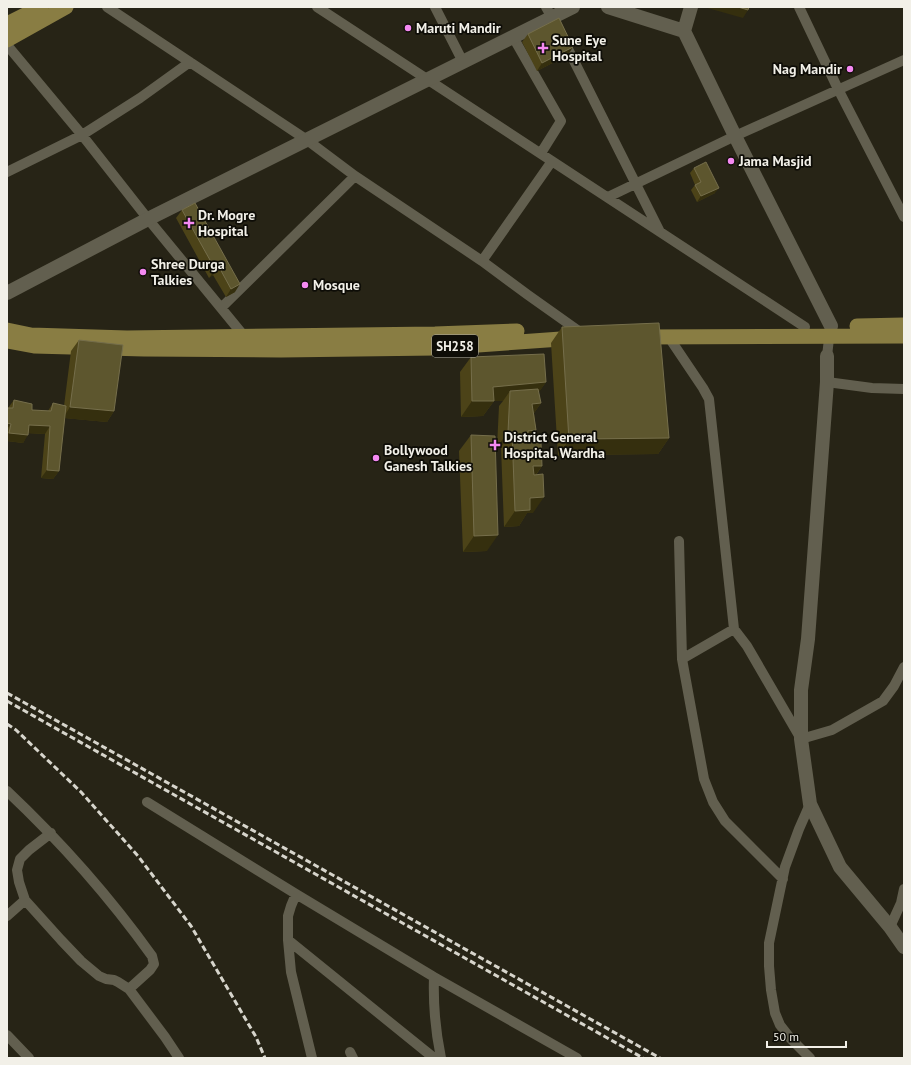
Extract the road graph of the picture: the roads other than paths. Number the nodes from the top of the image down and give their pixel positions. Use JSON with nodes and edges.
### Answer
{"nodes":[{"id":1,"x":41,"y":7,"type":"edge"},
{"id":2,"x":66,"y":7,"type":"edge"},
{"id":3,"x":107,"y":7,"type":"edge"},
{"id":4,"x":319,"y":7,"type":"edge"},
{"id":5,"x":434,"y":7,"type":"edge"},
{"id":6,"x":573,"y":7,"type":"edge"},
{"id":7,"x":608,"y":7,"type":"edge"},
{"id":8,"x":691,"y":7,"type":"edge"},
{"id":9,"x":799,"y":7,"type":"edge"},
{"id":10,"x":549,"y":12,"type":"edge"},
{"id":11,"x":7,"y":24,"type":"edge"},
{"id":12,"x":684,"y":31,"type":"junction"},
{"id":13,"x":513,"y":37,"type":"junction"},
{"id":14,"x":7,"y":40,"type":"edge"},
{"id":15,"x":7,"y":45,"type":"edge"},
{"id":16,"x":904,"y":60,"type":"edge"},
{"id":17,"x":190,"y":62,"type":"junction"},
{"id":18,"x":463,"y":62,"type":"junction"},
{"id":19,"x":428,"y":79,"type":"junction"},
{"id":20,"x":838,"y":89,"type":"junction"},
{"id":21,"x":82,"y":135,"type":"junction"},
{"id":22,"x":734,"y":136,"type":"junction"},
{"id":23,"x":307,"y":140,"type":"junction"},
{"id":24,"x":541,"y":153,"type":"junction"},
{"id":25,"x":552,"y":161,"type":"junction"},
{"id":26,"x":7,"y":172,"type":"edge"},
{"id":27,"x":355,"y":176,"type":"junction"},
{"id":28,"x":636,"y":184,"type":"junction"},
{"id":29,"x":608,"y":198,"type":"junction"},
{"id":30,"x":904,"y":217,"type":"edge"},
{"id":31,"x":148,"y":219,"type":"junction"},
{"id":32,"x":661,"y":232,"type":"junction"},
{"id":33,"x":482,"y":261,"type":"junction"},
{"id":34,"x":7,"y":293,"type":"edge"},
{"id":35,"x":222,"y":308,"type":"junction"},
{"id":36,"x":904,"y":325,"type":"edge"},
{"id":37,"x":805,"y":327,"type":"junction"},
{"id":38,"x":7,"y":330,"type":"edge"},
{"id":39,"x":830,"y":331,"type":"junction"},
{"id":40,"x":588,"y":333,"type":"junction"},
{"id":41,"x":244,"y":336,"type":"junction"},
{"id":42,"x":668,"y":336,"type":"junction"},
{"id":43,"x":904,"y":336,"type":"edge"},
{"id":44,"x":7,"y":341,"type":"edge"},
{"id":45,"x":827,"y":356,"type":"joint"},
{"id":46,"x":827,"y":382,"type":"junction"},
{"id":47,"x":904,"y":390,"type":"edge"},
{"id":48,"x":679,"y":541,"type":"dead end"},
{"id":49,"x":734,"y":629,"type":"junction"},
{"id":50,"x":682,"y":659,"type":"junction"},
{"id":51,"x":904,"y":668,"type":"edge"},
{"id":52,"x":801,"y":739,"type":"junction"},
{"id":53,"x":7,"y":790,"type":"edge"},
{"id":54,"x":147,"y":802,"type":"dead end"},
{"id":55,"x":810,"y":804,"type":"junction"},
{"id":56,"x":50,"y":833,"type":"junction"},
{"id":57,"x":783,"y":879,"type":"junction"},
{"id":58,"x":904,"y":889,"type":"edge"},
{"id":59,"x":296,"y":894,"type":"junction"},
{"id":60,"x":25,"y":900,"type":"junction"},
{"id":61,"x":7,"y":916,"type":"edge"},
{"id":62,"x":890,"y":927,"type":"junction"},
{"id":63,"x":288,"y":940,"type":"junction"},
{"id":64,"x":904,"y":947,"type":"edge"},
{"id":65,"x":434,"y":977,"type":"junction"},
{"id":66,"x":129,"y":989,"type":"junction"},
{"id":67,"x":7,"y":1035,"type":"edge"},
{"id":68,"x":29,"y":1058,"type":"edge"},
{"id":69,"x":179,"y":1058,"type":"edge"},
{"id":70,"x":312,"y":1058,"type":"edge"},
{"id":71,"x":434,"y":1058,"type":"edge"},
{"id":72,"x":441,"y":1058,"type":"edge"},
{"id":73,"x":577,"y":1058,"type":"edge"},
{"id":74,"x":810,"y":1058,"type":"edge"}],
"edges":[{"from":1,"to":11,"type":"main road"},
{"from":2,"to":14,"type":"main road"},
{"from":3,"to":17,"type":"street"},
{"from":4,"to":19,"type":"street"},
{"from":5,"to":18,"type":"street"},
{"from":6,"to":10,"type":"street"},
{"from":7,"to":12,"type":"street"},
{"from":8,"to":12,"type":"street"},
{"from":9,"to":20,"type":"street"},
{"from":10,"to":13,"type":"street"},
{"from":10,"to":28,"type":"street"},
{"from":12,"to":22,"type":"street"},
{"from":13,"to":18,"type":"street"},
{"from":13,"to":24,"type":"street"},
{"from":15,"to":21,"type":"street"},
{"from":16,"to":20,"type":"street"},
{"from":17,"to":21,"type":"street"},
{"from":17,"to":23,"type":"street"},
{"from":18,"to":19,"type":"street"},
{"from":19,"to":23,"type":"street"},
{"from":19,"to":24,"type":"street"},
{"from":20,"to":22,"type":"street"},
{"from":20,"to":30,"type":"street"},
{"from":21,"to":26,"type":"street"},
{"from":21,"to":31,"type":"street"},
{"from":22,"to":28,"type":"street"},
{"from":22,"to":39,"type":"street"},
{"from":23,"to":27,"type":"street"},
{"from":23,"to":31,"type":"street"},
{"from":24,"to":25,"type":"street"},
{"from":25,"to":29,"type":"street"},
{"from":25,"to":33,"type":"street"},
{"from":27,"to":33,"type":"street"},
{"from":27,"to":35,"type":"street"},
{"from":28,"to":29,"type":"street"},
{"from":28,"to":32,"type":"street"},
{"from":29,"to":32,"type":"street"},
{"from":31,"to":34,"type":"street"},
{"from":31,"to":35,"type":"street"},
{"from":32,"to":37,"type":"street"},
{"from":33,"to":40,"type":"street"},
{"from":35,"to":41,"type":"street"},
{"from":36,"to":39,"type":"main road"},
{"from":37,"to":39,"type":"main road"},
{"from":37,"to":42,"type":"main road"},
{"from":38,"to":41,"type":"main road","number":"SH258"},
{"from":39,"to":42,"type":"main road"},
{"from":39,"to":43,"type":"main road"},
{"from":39,"to":45,"type":"street"},
{"from":40,"to":41,"type":"main road","number":"SH258"},
{"from":40,"to":44,"type":"main road","number":"SH258"},
{"from":42,"to":49,"type":"street"},
{"from":45,"to":46,"type":"street"},
{"from":46,"to":47,"type":"street"},
{"from":46,"to":52,"type":"street"},
{"from":48,"to":50,"type":"street"},
{"from":49,"to":50,"type":"street"},
{"from":49,"to":52,"type":"street"},
{"from":50,"to":57,"type":"street"},
{"from":51,"to":52,"type":"street"},
{"from":52,"to":55,"type":"street"},
{"from":53,"to":56,"type":"street"},
{"from":54,"to":59,"type":"street"},
{"from":55,"to":57,"type":"street"},
{"from":55,"to":62,"type":"street"},
{"from":56,"to":60,"type":"street"},
{"from":56,"to":66,"type":"street"},
{"from":57,"to":74,"type":"street"},
{"from":58,"to":62,"type":"street"},
{"from":59,"to":63,"type":"street"},
{"from":59,"to":65,"type":"street"},
{"from":60,"to":61,"type":"street"},
{"from":60,"to":66,"type":"street"},
{"from":62,"to":64,"type":"street"},
{"from":63,"to":70,"type":"street"},
{"from":63,"to":71,"type":"street"},
{"from":65,"to":72,"type":"street"},
{"from":65,"to":73,"type":"street"},
{"from":66,"to":69,"type":"street"},
{"from":67,"to":68,"type":"street"}]}
